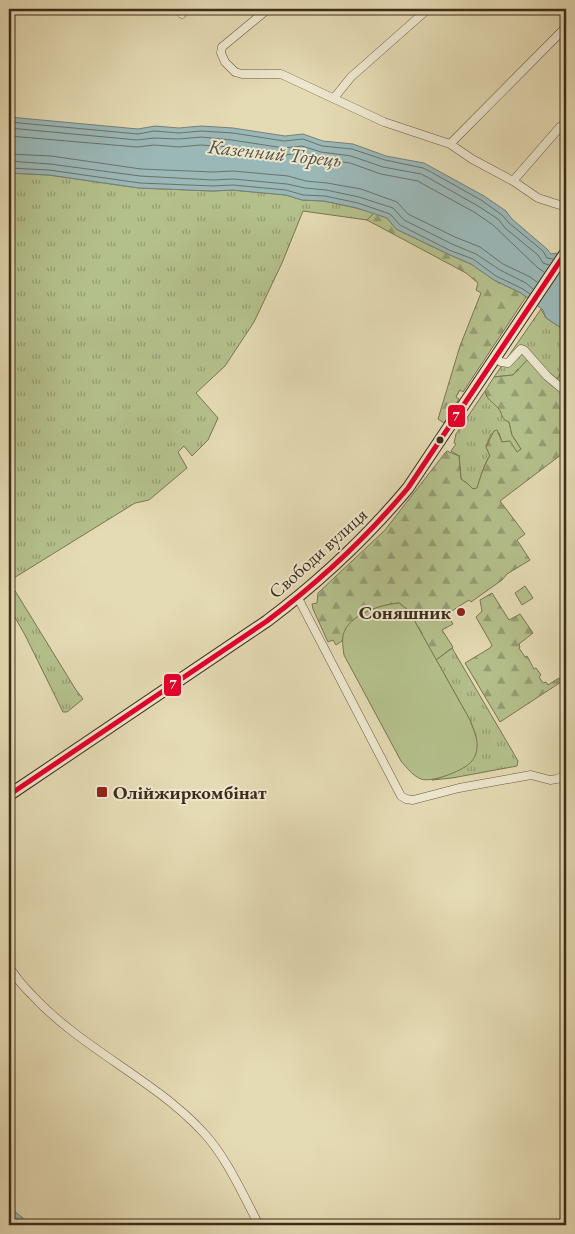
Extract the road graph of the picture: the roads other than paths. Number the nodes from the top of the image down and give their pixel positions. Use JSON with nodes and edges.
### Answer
{"nodes":[{"id":1,"x":268,"y":9,"type":"edge"},
{"id":2,"x":428,"y":9,"type":"edge"},
{"id":3,"x":566,"y":27,"type":"edge"},
{"id":4,"x":334,"y":98,"type":"junction"},
{"id":5,"x":566,"y":124,"type":"edge"},
{"id":6,"x":450,"y":144,"type":"junction"},
{"id":7,"x":513,"y":181,"type":"junction"},
{"id":8,"x":566,"y":207,"type":"edge"},
{"id":9,"x":566,"y":252,"type":"edge"},
{"id":10,"x":495,"y":357,"type":"junction"},
{"id":11,"x":566,"y":392,"type":"edge"},
{"id":12,"x":298,"y":598,"type":"junction"},
{"id":13,"x":566,"y":775,"type":"edge"},
{"id":14,"x":9,"y":795,"type":"edge"},
{"id":15,"x":9,"y":966,"type":"edge"},
{"id":16,"x":259,"y":1225,"type":"edge"}],
"edges":[{"from":1,"to":4,"type":"street"},
{"from":2,"to":4,"type":"street"},
{"from":3,"to":6,"type":"street"},
{"from":4,"to":6,"type":"street"},
{"from":5,"to":7,"type":"street"},
{"from":6,"to":7,"type":"street"},
{"from":7,"to":8,"type":"street"},
{"from":9,"to":10,"type":"main road","name":"Свободи вулиця"},
{"from":10,"to":11,"type":"street"},
{"from":10,"to":12,"type":"main road","name":"Свободи вулиця"},
{"from":12,"to":13,"type":"street"},
{"from":12,"to":14,"type":"main road","name":"Свободи вулиця"},
{"from":15,"to":16,"type":"street"}]}
